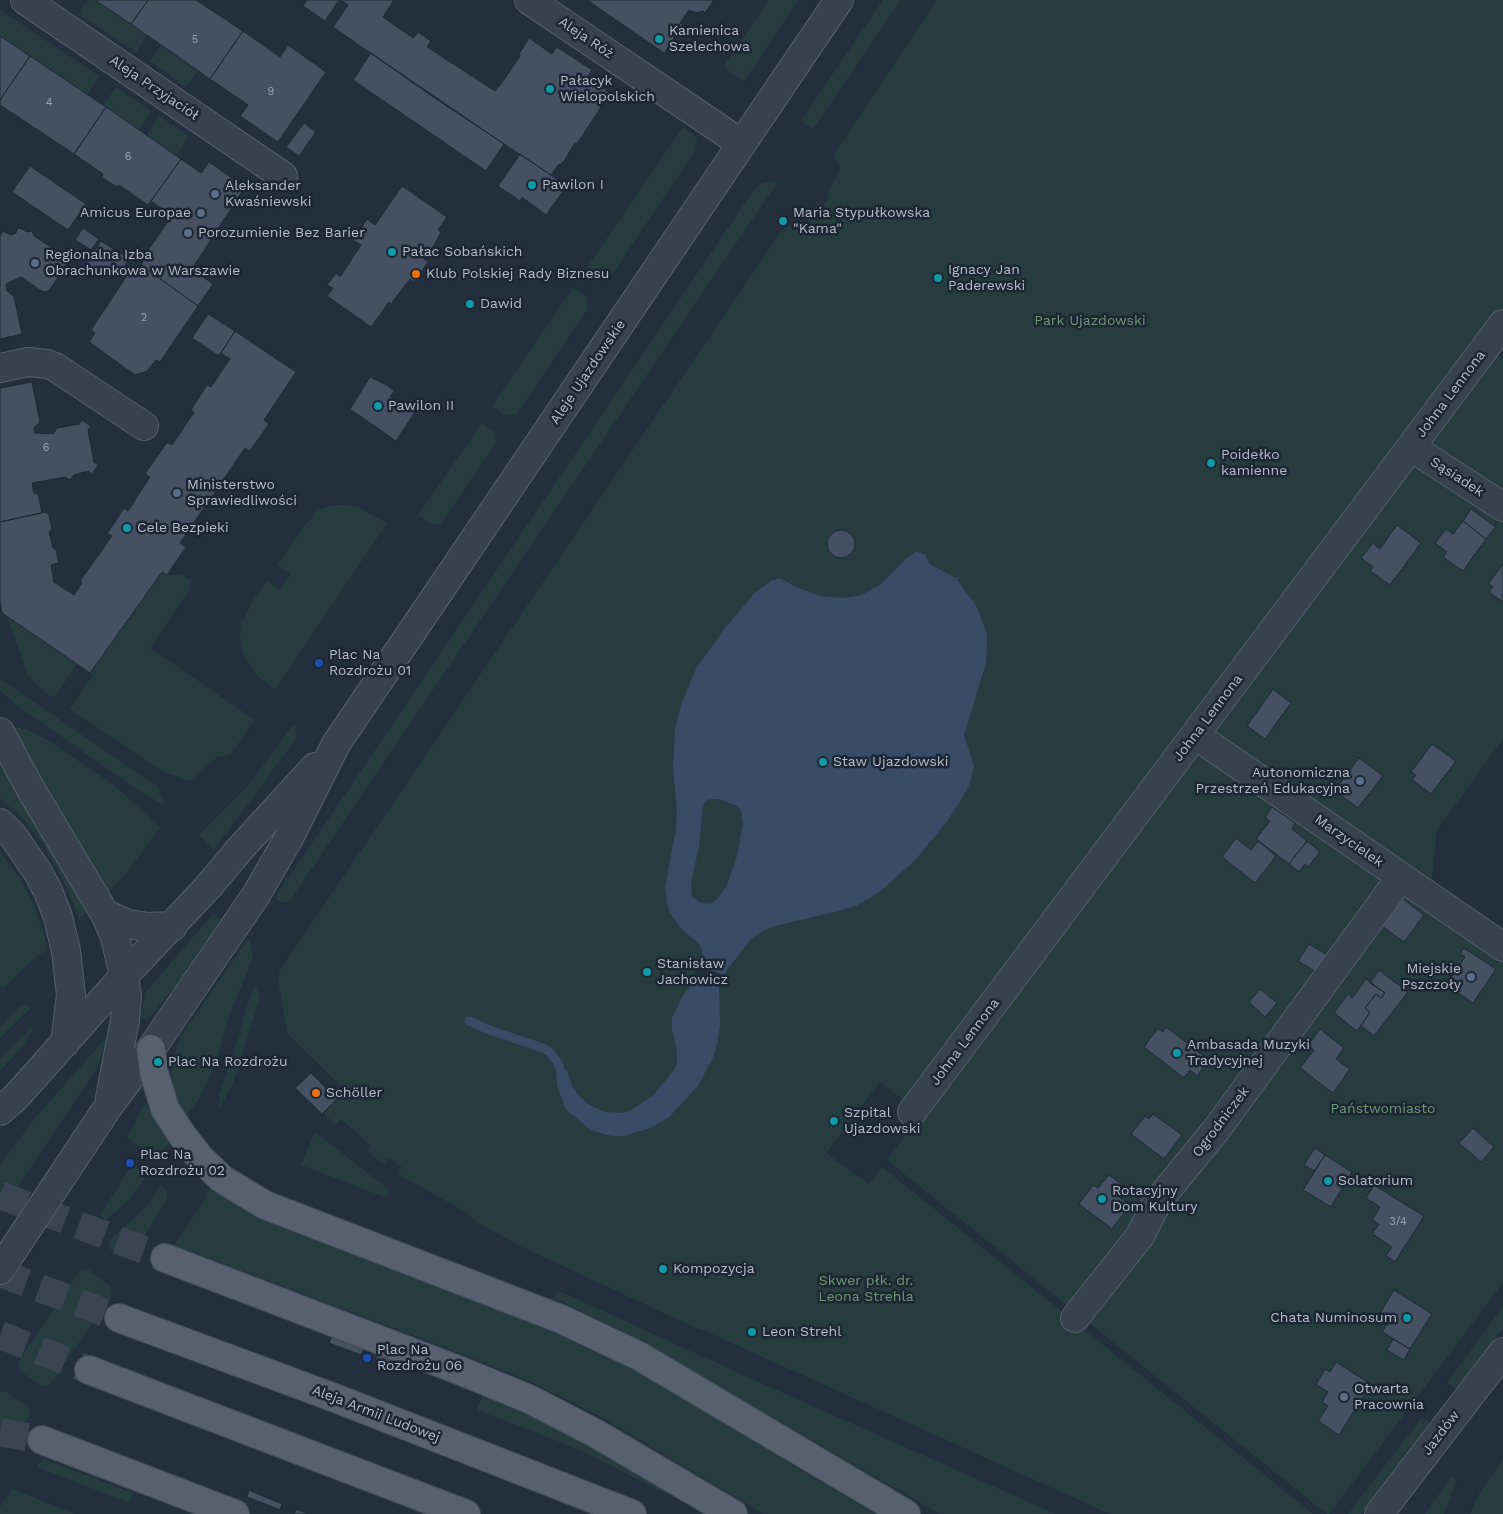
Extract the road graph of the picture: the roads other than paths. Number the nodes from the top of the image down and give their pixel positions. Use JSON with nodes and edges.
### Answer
{"nodes":[{"id":1,"x":25,"y":0,"type":"edge"},
{"id":2,"x":529,"y":0,"type":"edge"},
{"id":3,"x":839,"y":0,"type":"edge"},
{"id":4,"x":742,"y":144,"type":"junction"},
{"id":5,"x":283,"y":176,"type":"dead end"},
{"id":6,"x":1503,"y":324,"type":"edge"},
{"id":7,"x":0,"y":368,"type":"edge"},
{"id":8,"x":144,"y":426,"type":"dead end"},
{"id":9,"x":1411,"y":447,"type":"junction"},
{"id":10,"x":1503,"y":507,"type":"edge"},
{"id":11,"x":0,"y":732,"type":"edge"},
{"id":12,"x":1195,"y":735,"type":"junction"},
{"id":13,"x":336,"y":744,"type":"junction"},
{"id":14,"x":0,"y":823,"type":"edge"},
{"id":15,"x":1401,"y":877,"type":"junction"},
{"id":16,"x":104,"y":914,"type":"junction"},
{"id":17,"x":173,"y":926,"type":"junction"},
{"id":18,"x":1503,"y":947,"type":"edge"},
{"id":19,"x":124,"y":976,"type":"junction"},
{"id":20,"x":65,"y":1043,"type":"junction"},
{"id":21,"x":151,"y":1048,"type":"junction"},
{"id":22,"x":8,"y":1104,"type":"edge"},
{"id":23,"x":108,"y":1107,"type":"junction"},
{"id":24,"x":912,"y":1112,"type":"dead end"},
{"id":25,"x":0,"y":1122,"type":"edge"},
{"id":26,"x":165,"y":1258,"type":"tunnel mouth"},
{"id":27,"x":0,"y":1268,"type":"edge"},
{"id":28,"x":119,"y":1318,"type":"tunnel mouth"},
{"id":29,"x":1075,"y":1318,"type":"dead end"},
{"id":30,"x":1503,"y":1352,"type":"edge"},
{"id":31,"x":89,"y":1370,"type":"tunnel mouth"},
{"id":32,"x":42,"y":1440,"type":"tunnel mouth"},
{"id":33,"x":235,"y":1514,"type":"edge"},
{"id":34,"x":466,"y":1514,"type":"edge"},
{"id":35,"x":632,"y":1514,"type":"edge"},
{"id":36,"x":733,"y":1514,"type":"edge"},
{"id":37,"x":906,"y":1514,"type":"edge"},
{"id":38,"x":1378,"y":1514,"type":"edge"}],
"edges":[{"from":1,"to":5,"type":"street","name":"Aleja Przyjaciół"},
{"from":2,"to":4,"type":"street","name":"Aleja Róż"},
{"from":3,"to":4,"type":"street","name":"Aleje Ujazdowskie"},
{"from":4,"to":13,"type":"street","name":"Aleje Ujazdowskie"},
{"from":6,"to":9,"type":"street","name":"Johna Lennona"},
{"from":7,"to":8,"type":"street"},
{"from":9,"to":10,"type":"street","name":"Sąsiadek"},
{"from":9,"to":12,"type":"street","name":"Johna Lennona"},
{"from":11,"to":16,"type":"street"},
{"from":12,"to":15,"type":"street","name":"Marzycielek"},
{"from":12,"to":24,"type":"street","name":"Johna Lennona"},
{"from":13,"to":17,"type":"street"},
{"from":13,"to":21,"type":"street"},
{"from":14,"to":20,"type":"street"},
{"from":15,"to":18,"type":"street","name":"Marzycielek"},
{"from":15,"to":29,"type":"street","name":"Ogrodniczek"},
{"from":16,"to":17,"type":"street"},
{"from":16,"to":19,"type":"street"},
{"from":17,"to":19,"type":"street"},
{"from":19,"to":20,"type":"street"},
{"from":19,"to":23,"type":"street"},
{"from":20,"to":22,"type":"street"},
{"from":21,"to":23,"type":"street"},
{"from":21,"to":37,"type":"main road"},
{"from":22,"to":25,"type":"street"},
{"from":23,"to":27,"type":"street"},
{"from":26,"to":36,"type":"main road"},
{"from":28,"to":35,"type":"main road","name":"Aleja Armii Ludowej"},
{"from":30,"to":38,"type":"street","name":"Jazdów"},
{"from":31,"to":34,"type":"main road"},
{"from":32,"to":33,"type":"main road"}]}
